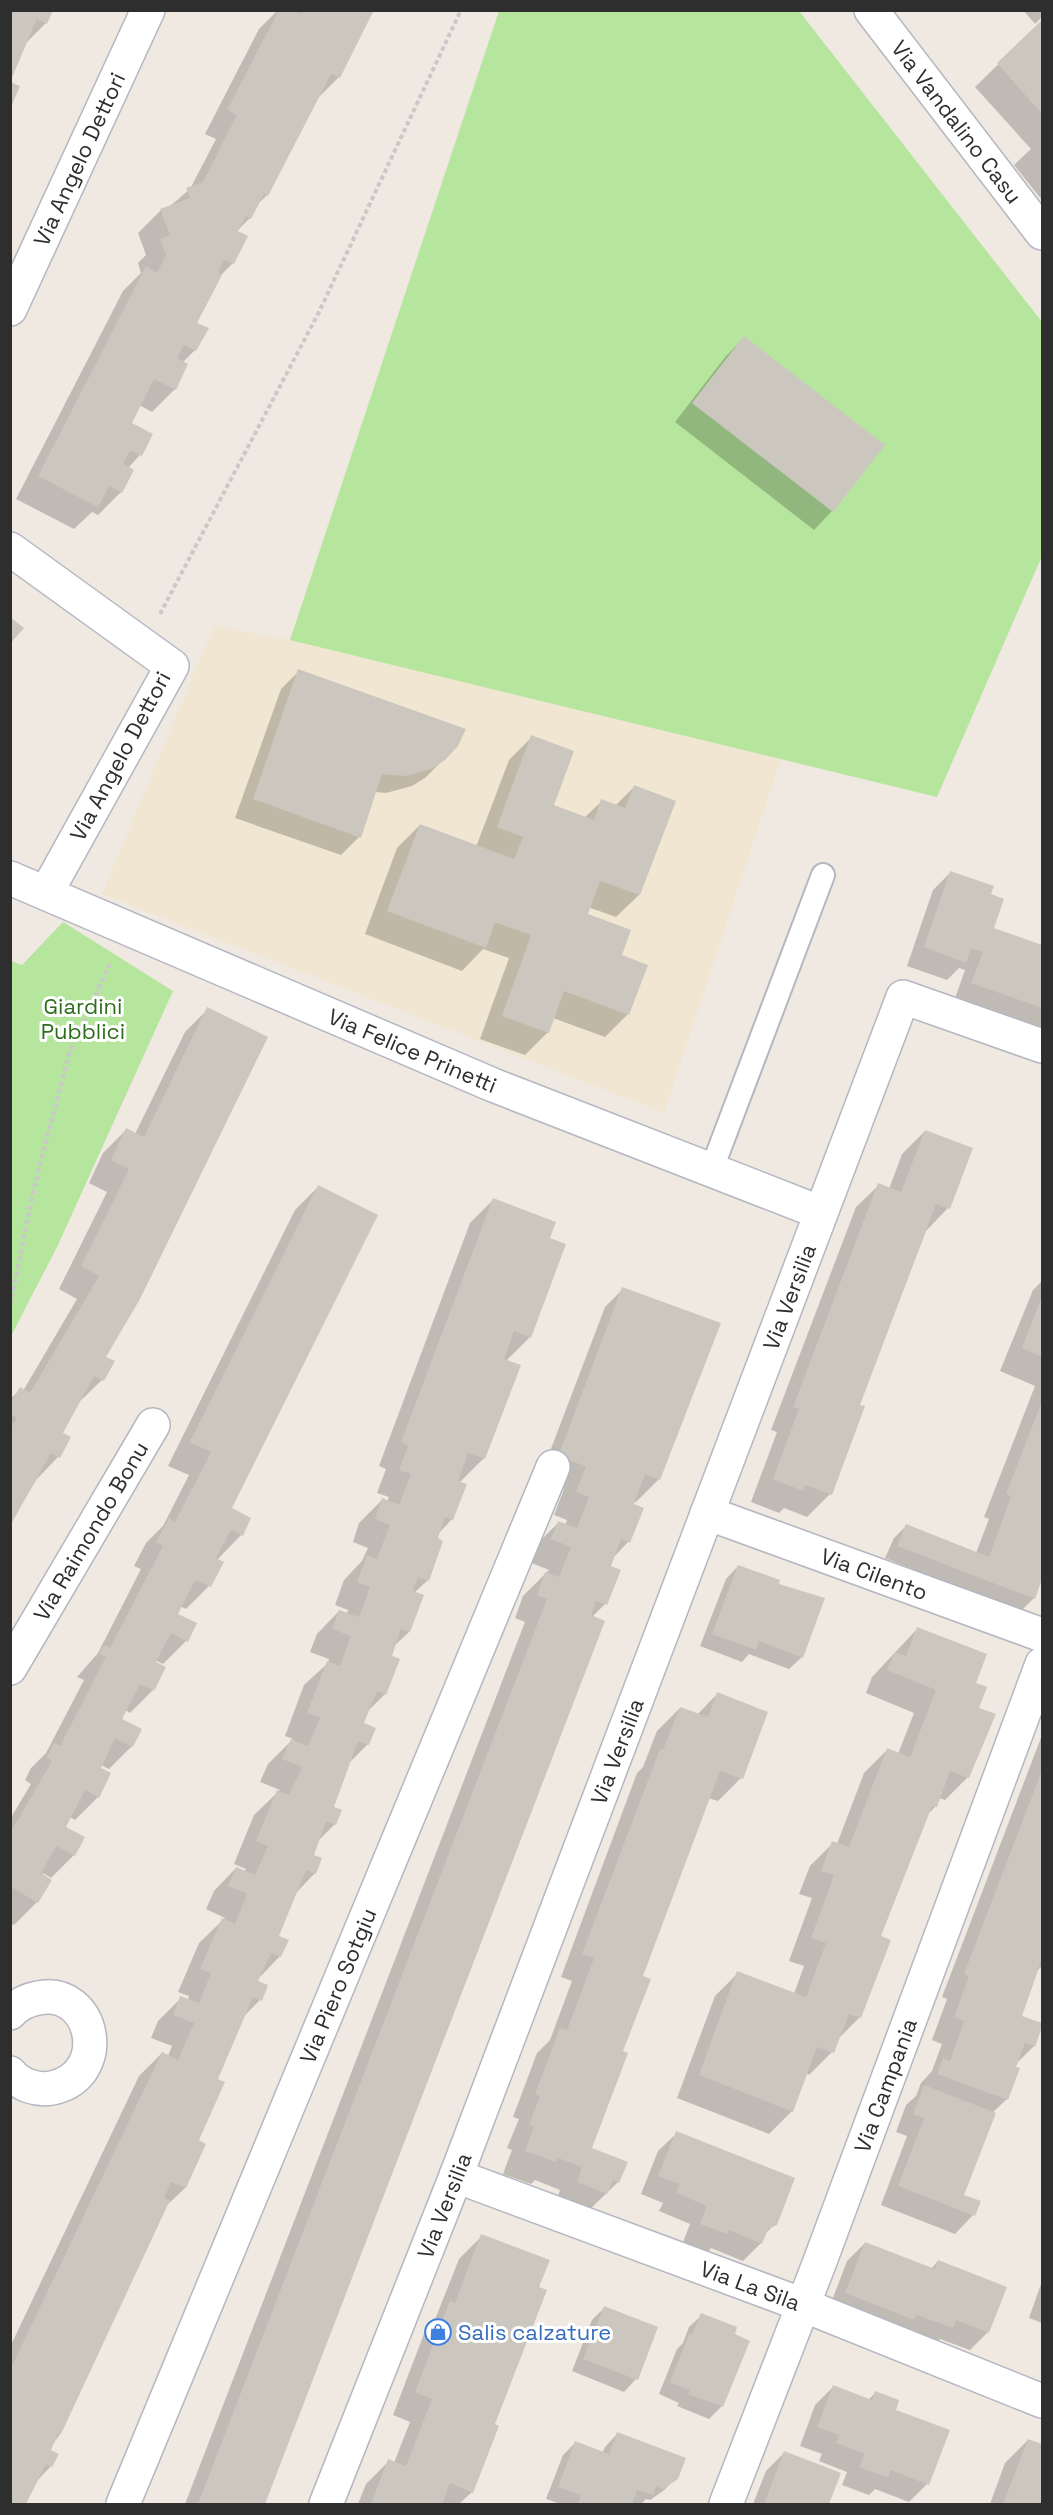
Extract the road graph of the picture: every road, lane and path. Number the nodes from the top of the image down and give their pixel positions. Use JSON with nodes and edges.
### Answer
{"nodes":[{"id":1,"x":148,"y":10,"type":"edge"},
{"id":2,"x":461,"y":10,"type":"edge"},
{"id":3,"x":871,"y":10,"type":"edge"},
{"id":4,"x":1042,"y":233,"type":"edge"},
{"id":5,"x":10,"y":309,"type":"edge"},
{"id":6,"x":10,"y":549,"type":"edge"},
{"id":7,"x":142,"y":646,"type":"junction"},
{"id":8,"x":823,"y":875,"type":"dead end"},
{"id":9,"x":10,"y":878,"type":"edge"},
{"id":10,"x":46,"y":893,"type":"junction"},
{"id":11,"x":126,"y":927,"type":"junction"},
{"id":12,"x":1042,"y":1046,"type":"edge"},
{"id":13,"x":711,"y":1171,"type":"junction"},
{"id":14,"x":819,"y":1212,"type":"junction"},
{"id":15,"x":10,"y":1305,"type":"edge"},
{"id":16,"x":153,"y":1425,"type":"dead end"},
{"id":17,"x":553,"y":1467,"type":"dead end"},
{"id":18,"x":707,"y":1513,"type":"junction"},
{"id":19,"x":1042,"y":1635,"type":"edge"},
{"id":20,"x":1042,"y":1664,"type":"edge"},
{"id":21,"x":10,"y":1668,"type":"edge"},
{"id":22,"x":10,"y":2013,"type":"edge"},
{"id":23,"x":16,"y":2089,"type":"edge"},
{"id":24,"x":456,"y":2176,"type":"junction"},
{"id":25,"x":803,"y":2305,"type":"junction"},
{"id":26,"x":1042,"y":2401,"type":"edge"},
{"id":27,"x":123,"y":2505,"type":"edge"},
{"id":28,"x":326,"y":2505,"type":"edge"},
{"id":29,"x":726,"y":2505,"type":"edge"}],
"edges":[{"from":1,"to":5,"type":"street","name":"Via Angelo Dettori"},
{"from":2,"to":7,"type":"path"},
{"from":3,"to":4,"type":"street","name":"Via Vandalino Casu"},
{"from":6,"to":7,"type":"street","name":"Via Angelo Dettori"},
{"from":7,"to":10,"type":"street","name":"Via Angelo Dettori"},
{"from":8,"to":13,"type":"lane"},
{"from":9,"to":10,"type":"street","name":"Via Felice Prinetti"},
{"from":10,"to":11,"type":"street","name":"Via Felice Prinetti"},
{"from":11,"to":13,"type":"street","name":"Via Felice Prinetti"},
{"from":11,"to":15,"type":"path"},
{"from":12,"to":14,"type":"street","name":"Via Versilia"},
{"from":13,"to":14,"type":"street","name":"Via Felice Prinetti"},
{"from":14,"to":18,"type":"street","name":"Via Versilia"},
{"from":16,"to":21,"type":"street","name":"Via Raimondo Bonu"},
{"from":17,"to":27,"type":"street","name":"Via Piero Sotgiu"},
{"from":18,"to":19,"type":"street","name":"Via Cilento"},
{"from":18,"to":24,"type":"street","name":"Via Versilia"},
{"from":20,"to":25,"type":"street","name":"Via Campania"},
{"from":22,"to":23,"type":"street"},
{"from":24,"to":25,"type":"street","name":"Via La Sila"},
{"from":24,"to":28,"type":"street","name":"Via Versilia"},
{"from":25,"to":26,"type":"street","name":"Via La Sila"},
{"from":25,"to":29,"type":"street","name":"Via Campania"}]}
